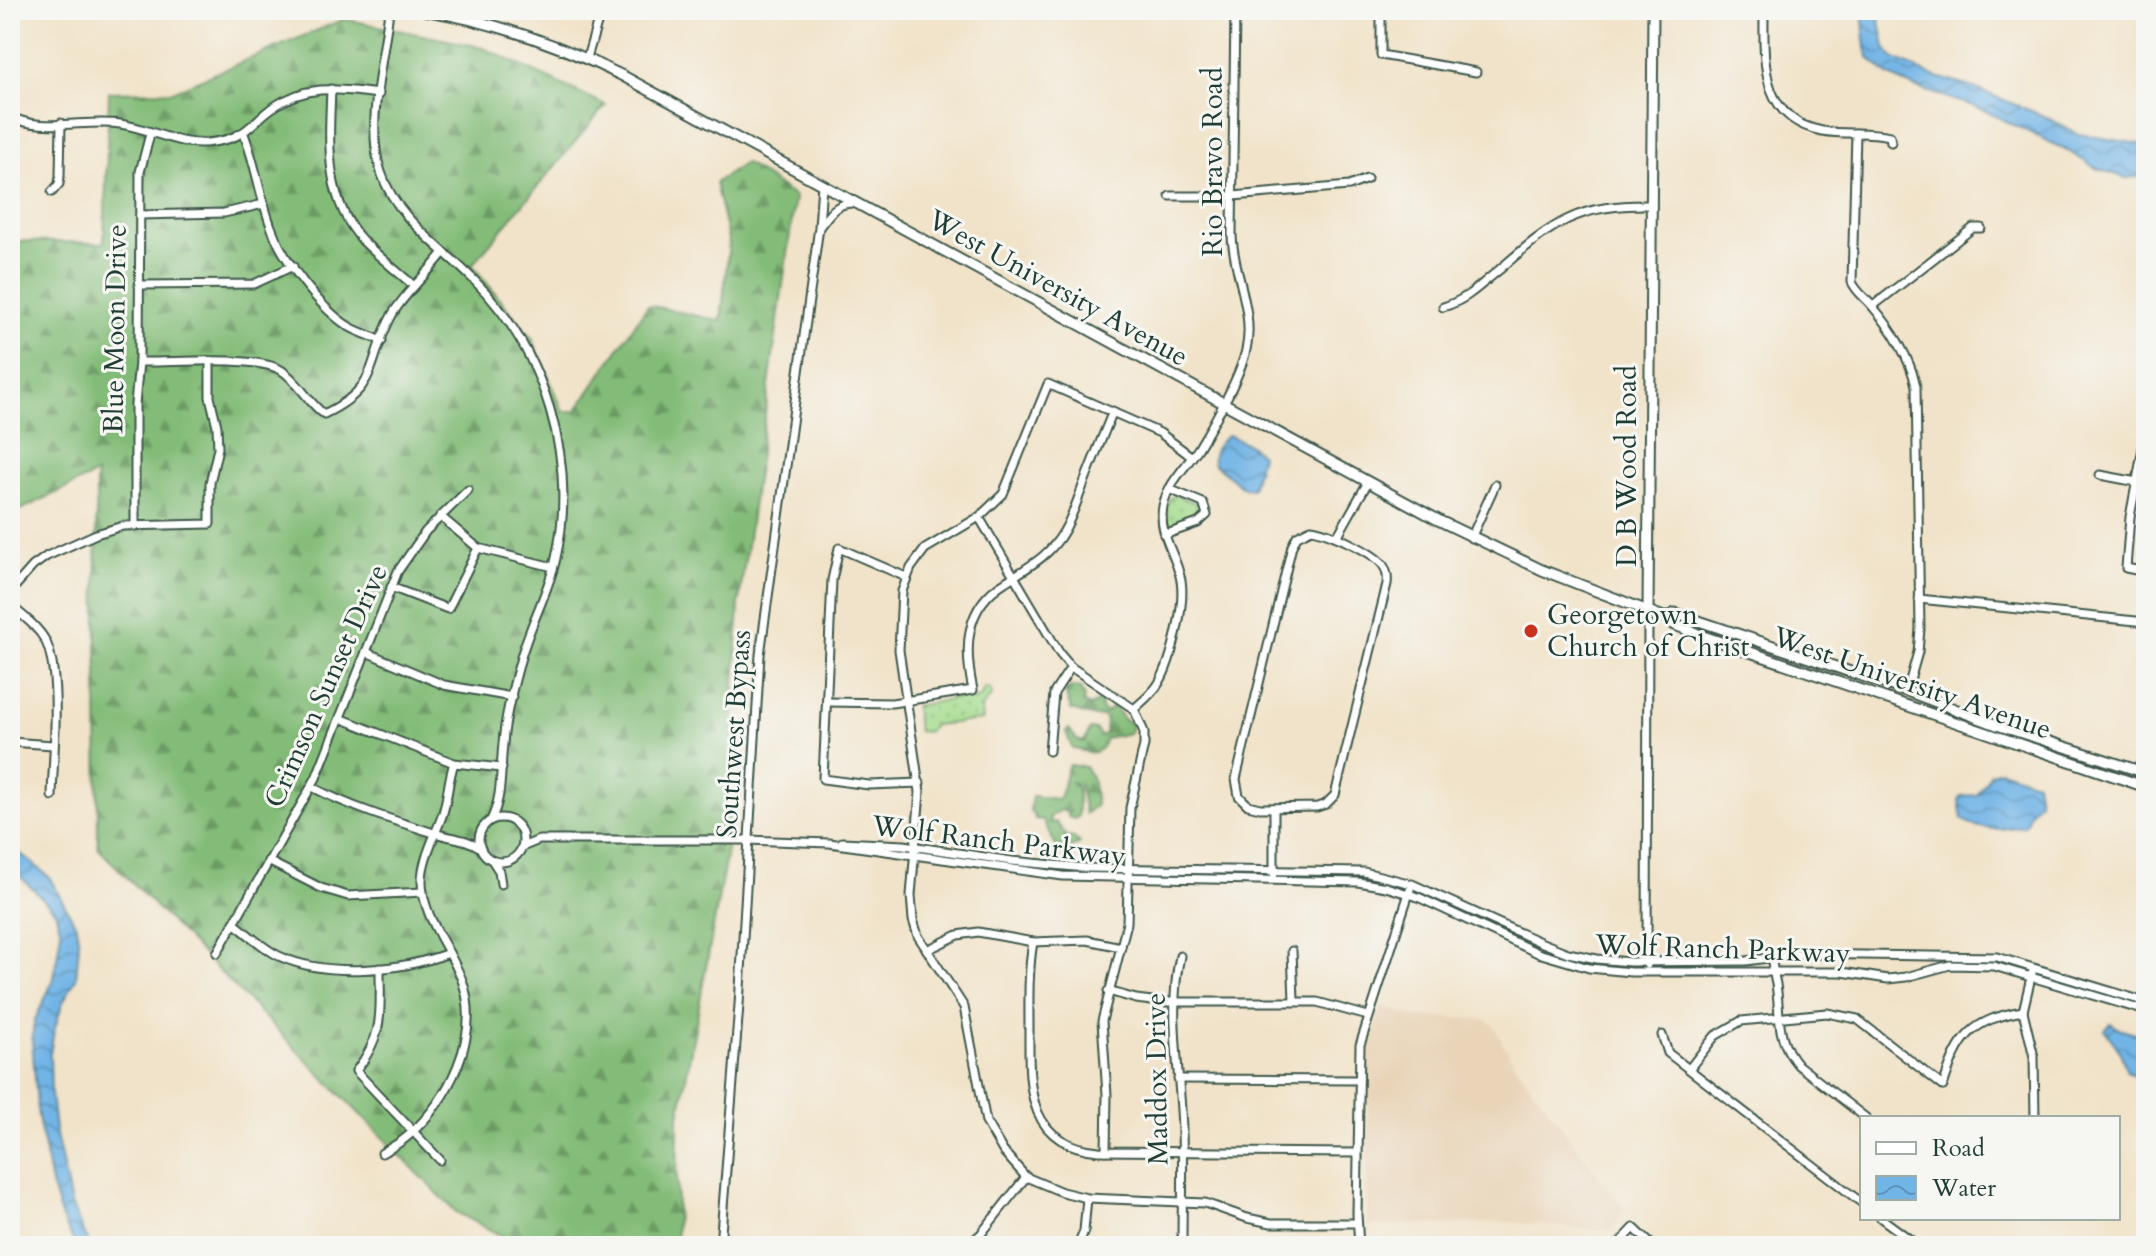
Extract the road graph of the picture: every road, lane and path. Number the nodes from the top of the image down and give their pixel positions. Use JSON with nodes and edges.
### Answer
{"nodes":[{"id":1,"x":389,"y":10,"type":"edge"},
{"id":2,"x":424,"y":10,"type":"edge"},
{"id":3,"x":601,"y":10,"type":"edge"},
{"id":4,"x":1235,"y":10,"type":"edge"},
{"id":5,"x":1381,"y":10,"type":"edge"},
{"id":6,"x":1653,"y":10,"type":"edge"},
{"id":7,"x":1764,"y":10,"type":"edge"},
{"id":8,"x":587,"y":58,"type":"junction"},
{"id":9,"x":1476,"y":72,"type":"dead end"},
{"id":10,"x":331,"y":89,"type":"junction"},
{"id":11,"x":379,"y":94,"type":"junction"},
{"id":12,"x":10,"y":116,"type":"edge"},
{"id":13,"x":61,"y":123,"type":"junction"},
{"id":14,"x":1856,"y":133,"type":"junction"},
{"id":15,"x":150,"y":134,"type":"junction"},
{"id":16,"x":244,"y":134,"type":"junction"},
{"id":17,"x":1891,"y":142,"type":"dead end"},
{"id":18,"x":1367,"y":179,"type":"dead end"},
{"id":19,"x":822,"y":184,"type":"junction"},
{"id":20,"x":52,"y":192,"type":"dead end"},
{"id":21,"x":1170,"y":196,"type":"dead end"},
{"id":22,"x":1233,"y":196,"type":"junction"},
{"id":23,"x":859,"y":203,"type":"junction"},
{"id":24,"x":264,"y":204,"type":"junction"},
{"id":25,"x":1652,"y":205,"type":"junction"},
{"id":26,"x":140,"y":215,"type":"junction"},
{"id":27,"x":819,"y":227,"type":"junction"},
{"id":28,"x":1981,"y":228,"type":"dead end"},
{"id":29,"x":444,"y":252,"type":"junction"},
{"id":30,"x":293,"y":266,"type":"junction"},
{"id":31,"x":139,"y":285,"type":"junction"},
{"id":32,"x":414,"y":286,"type":"junction"},
{"id":33,"x":1873,"y":306,"type":"junction"},
{"id":34,"x":1443,"y":307,"type":"dead end"},
{"id":35,"x":382,"y":341,"type":"junction"},
{"id":36,"x":139,"y":362,"type":"junction"},
{"id":37,"x":210,"y":363,"type":"junction"},
{"id":38,"x":1222,"y":403,"type":"junction"},
{"id":39,"x":1113,"y":411,"type":"junction"},
{"id":40,"x":2146,"y":432,"type":"edge"},
{"id":41,"x":1192,"y":457,"type":"junction"},
{"id":42,"x":2100,"y":475,"type":"dead end"},
{"id":43,"x":1368,"y":482,"type":"junction"},
{"id":44,"x":2137,"y":482,"type":"junction"},
{"id":45,"x":1495,"y":485,"type":"dead end"},
{"id":46,"x":1169,"y":489,"type":"junction"},
{"id":47,"x":468,"y":490,"type":"dead end"},
{"id":48,"x":440,"y":516,"type":"junction"},
{"id":49,"x":979,"y":517,"type":"junction"},
{"id":50,"x":135,"y":526,"type":"junction"},
{"id":51,"x":1164,"y":535,"type":"junction"},
{"id":52,"x":1337,"y":537,"type":"junction"},
{"id":53,"x":1471,"y":538,"type":"junction"},
{"id":54,"x":478,"y":548,"type":"junction"},
{"id":55,"x":553,"y":567,"type":"junction"},
{"id":56,"x":2146,"y":572,"type":"edge"},
{"id":57,"x":906,"y":577,"type":"junction"},
{"id":58,"x":1014,"y":577,"type":"junction"},
{"id":59,"x":391,"y":587,"type":"junction"},
{"id":60,"x":10,"y":592,"type":"edge"},
{"id":61,"x":1919,"y":599,"type":"junction"},
{"id":62,"x":10,"y":605,"type":"edge"},
{"id":63,"x":1648,"y":611,"type":"junction"},
{"id":64,"x":1666,"y":618,"type":"junction"},
{"id":65,"x":2146,"y":622,"type":"edge"},
{"id":66,"x":366,"y":652,"type":"junction"},
{"id":67,"x":1071,"y":667,"type":"junction"},
{"id":68,"x":1863,"y":691,"type":"junction"},
{"id":69,"x":1907,"y":691,"type":"junction"},
{"id":70,"x":512,"y":697,"type":"junction"},
{"id":71,"x":907,"y":700,"type":"junction"},
{"id":72,"x":827,"y":702,"type":"junction"},
{"id":73,"x":1134,"y":709,"type":"junction"},
{"id":74,"x":1938,"y":716,"type":"junction"},
{"id":75,"x":340,"y":718,"type":"junction"},
{"id":76,"x":1980,"y":718,"type":"junction"},
{"id":77,"x":10,"y":742,"type":"edge"},
{"id":78,"x":53,"y":745,"type":"junction"},
{"id":79,"x":1049,"y":751,"type":"dead end"},
{"id":80,"x":454,"y":763,"type":"junction"},
{"id":81,"x":502,"y":768,"type":"junction"},
{"id":82,"x":2146,"y":773,"type":"edge"},
{"id":83,"x":920,"y":783,"type":"junction"},
{"id":84,"x":312,"y":787,"type":"junction"},
{"id":85,"x":2146,"y":787,"type":"edge"},
{"id":86,"x":500,"y":795,"type":"junction"},
{"id":87,"x":52,"y":796,"type":"dead end"},
{"id":88,"x":1274,"y":808,"type":"junction"},
{"id":89,"x":508,"y":819,"type":"junction"},
{"id":90,"x":491,"y":820,"type":"junction"},
{"id":91,"x":482,"y":830,"type":"junction"},
{"id":92,"x":521,"y":831,"type":"junction"},
{"id":93,"x":435,"y":834,"type":"junction"},
{"id":94,"x":464,"y":839,"type":"junction"},
{"id":95,"x":539,"y":840,"type":"junction"},
{"id":96,"x":748,"y":840,"type":"junction"},
{"id":97,"x":829,"y":843,"type":"junction"},
{"id":98,"x":916,"y":846,"type":"junction"},
{"id":99,"x":522,"y":847,"type":"junction"},
{"id":100,"x":481,"y":848,"type":"junction"},
{"id":101,"x":915,"y":856,"type":"junction"},
{"id":102,"x":492,"y":860,"type":"junction"},
{"id":103,"x":268,"y":861,"type":"junction"},
{"id":104,"x":508,"y":861,"type":"junction"},
{"id":105,"x":1129,"y":870,"type":"junction"},
{"id":106,"x":1274,"y":870,"type":"junction"},
{"id":107,"x":1129,"y":879,"type":"junction"},
{"id":108,"x":1274,"y":880,"type":"junction"},
{"id":109,"x":1412,"y":884,"type":"junction"},
{"id":110,"x":423,"y":892,"type":"junction"},
{"id":111,"x":1408,"y":893,"type":"junction"},
{"id":112,"x":234,"y":923,"type":"junction"},
{"id":113,"x":1033,"y":942,"type":"junction"},
{"id":114,"x":1121,"y":947,"type":"junction"},
{"id":115,"x":927,"y":950,"type":"junction"},
{"id":116,"x":1292,"y":951,"type":"dead end"},
{"id":117,"x":217,"y":953,"type":"dead end"},
{"id":118,"x":449,"y":953,"type":"junction"},
{"id":119,"x":1180,"y":956,"type":"dead end"},
{"id":120,"x":1772,"y":958,"type":"junction"},
{"id":121,"x":1647,"y":962,"type":"junction"},
{"id":122,"x":380,"y":968,"type":"junction"},
{"id":123,"x":1647,"y":971,"type":"junction"},
{"id":124,"x":1772,"y":971,"type":"junction"},
{"id":125,"x":2032,"y":971,"type":"junction"},
{"id":126,"x":1108,"y":991,"type":"junction"},
{"id":127,"x":1294,"y":1000,"type":"junction"},
{"id":128,"x":1177,"y":1002,"type":"junction"},
{"id":129,"x":2146,"y":1002,"type":"edge"},
{"id":130,"x":2023,"y":1011,"type":"junction"},
{"id":131,"x":2146,"y":1011,"type":"edge"},
{"id":132,"x":1368,"y":1016,"type":"junction"},
{"id":133,"x":1777,"y":1019,"type":"junction"},
{"id":134,"x":1662,"y":1035,"type":"dead end"},
{"id":135,"x":1689,"y":1069,"type":"junction"},
{"id":136,"x":1178,"y":1079,"type":"junction"},
{"id":137,"x":1359,"y":1080,"type":"junction"},
{"id":138,"x":1863,"y":1116,"type":"edge"},
{"id":139,"x":2035,"y":1116,"type":"edge"},
{"id":140,"x":411,"y":1132,"type":"junction"},
{"id":141,"x":1106,"y":1151,"type":"junction"},
{"id":142,"x":1181,"y":1152,"type":"junction"},
{"id":143,"x":382,"y":1153,"type":"dead end"},
{"id":144,"x":1357,"y":1153,"type":"junction"},
{"id":145,"x":440,"y":1160,"type":"dead end"},
{"id":146,"x":1026,"y":1177,"type":"junction"},
{"id":147,"x":1087,"y":1198,"type":"junction"},
{"id":148,"x":1180,"y":1201,"type":"junction"},
{"id":149,"x":1860,"y":1201,"type":"edge"},
{"id":150,"x":1884,"y":1220,"type":"edge"},
{"id":151,"x":1357,"y":1223,"type":"junction"},
{"id":152,"x":720,"y":1246,"type":"edge"},
{"id":153,"x":967,"y":1246,"type":"edge"},
{"id":154,"x":1078,"y":1246,"type":"edge"},
{"id":155,"x":1183,"y":1246,"type":"edge"},
{"id":156,"x":1359,"y":1246,"type":"edge"},
{"id":157,"x":1617,"y":1246,"type":"edge"},
{"id":158,"x":1653,"y":1246,"type":"edge"},
{"id":159,"x":1924,"y":1246,"type":"edge"}],
"edges":[{"from":1,"to":11,"type":"street"},
{"from":2,"to":8,"type":"main road","name":"West University Avenue"},
{"from":3,"to":8,"type":"street"},
{"from":4,"to":22,"type":"street","name":"Rio Bravo Road"},
{"from":5,"to":9,"type":"street"},
{"from":6,"to":25,"type":"main road","name":"D B Wood Road"},
{"from":7,"to":14,"type":"street"},
{"from":8,"to":19,"type":"main road","name":"West University Avenue"},
{"from":10,"to":11,"type":"street"},
{"from":10,"to":16,"type":"street"},
{"from":10,"to":32,"type":"street"},
{"from":11,"to":29,"type":"street"},
{"from":12,"to":13,"type":"street"},
{"from":13,"to":15,"type":"street"},
{"from":13,"to":20,"type":"street"},
{"from":14,"to":17,"type":"street"},
{"from":14,"to":33,"type":"street"},
{"from":15,"to":16,"type":"street"},
{"from":15,"to":26,"type":"street","name":"Blue Moon Drive"},
{"from":16,"to":24,"type":"street"},
{"from":18,"to":22,"type":"street"},
{"from":19,"to":23,"type":"main road","name":"West University Avenue"},
{"from":19,"to":27,"type":"street","name":"Southwest Bypass"},
{"from":21,"to":22,"type":"street"},
{"from":22,"to":38,"type":"street","name":"Rio Bravo Road"},
{"from":23,"to":27,"type":"street"},
{"from":23,"to":38,"type":"main road","name":"West University Avenue"},
{"from":24,"to":26,"type":"street"},
{"from":24,"to":30,"type":"street"},
{"from":25,"to":34,"type":"street"},
{"from":25,"to":63,"type":"main road","name":"D B Wood Road"},
{"from":26,"to":31,"type":"street","name":"Blue Moon Drive"},
{"from":27,"to":96,"type":"street","name":"Southwest Bypass"},
{"from":28,"to":33,"type":"street"},
{"from":29,"to":32,"type":"street"},
{"from":29,"to":55,"type":"street"},
{"from":30,"to":31,"type":"street"},
{"from":30,"to":35,"type":"street"},
{"from":31,"to":36,"type":"street","name":"Blue Moon Drive"},
{"from":32,"to":35,"type":"street"},
{"from":33,"to":61,"type":"street"},
{"from":35,"to":37,"type":"street"},
{"from":36,"to":37,"type":"street"},
{"from":36,"to":50,"type":"street","name":"Blue Moon Drive"},
{"from":37,"to":50,"type":"street"},
{"from":38,"to":41,"type":"street","name":"Rio Bravo Road"},
{"from":38,"to":43,"type":"main road","name":"West University Avenue"},
{"from":39,"to":41,"type":"street"},
{"from":39,"to":49,"type":"street"},
{"from":39,"to":58,"type":"street"},
{"from":40,"to":44,"type":"street"},
{"from":41,"to":46,"type":"street","name":"Rio Bravo Road"},
{"from":42,"to":44,"type":"street"},
{"from":43,"to":52,"type":"street"},
{"from":43,"to":53,"type":"main road","name":"West University Avenue"},
{"from":44,"to":56,"type":"street"},
{"from":45,"to":53,"type":"street"},
{"from":46,"to":51,"type":"street"},
{"from":46,"to":51,"type":"street"},
{"from":47,"to":48,"type":"street","name":"Crimson Sunset Drive"},
{"from":48,"to":54,"type":"street"},
{"from":48,"to":59,"type":"street","name":"Crimson Sunset Drive"},
{"from":49,"to":57,"type":"street"},
{"from":49,"to":58,"type":"street"},
{"from":50,"to":60,"type":"street"},
{"from":51,"to":73,"type":"street"},
{"from":52,"to":88,"type":"street"},
{"from":52,"to":88,"type":"street"},
{"from":53,"to":63,"type":"main road","name":"West University Avenue"},
{"from":54,"to":55,"type":"street"},
{"from":54,"to":59,"type":"street"},
{"from":55,"to":70,"type":"street"},
{"from":57,"to":71,"type":"street"},
{"from":57,"to":72,"type":"street"},
{"from":58,"to":67,"type":"street"},
{"from":58,"to":71,"type":"street"},
{"from":59,"to":66,"type":"street","name":"Crimson Sunset Drive"},
{"from":61,"to":65,"type":"street"},
{"from":61,"to":69,"type":"street"},
{"from":62,"to":78,"type":"street"},
{"from":63,"to":64,"type":"main road","name":"West University Avenue"},
{"from":63,"to":121,"type":"street","name":"D B Wood Road"},
{"from":64,"to":68,"type":"main road","name":"West University Avenue"},
{"from":64,"to":69,"type":"main road","name":"West University Avenue"},
{"from":66,"to":70,"type":"street"},
{"from":66,"to":75,"type":"street","name":"Crimson Sunset Drive"},
{"from":67,"to":73,"type":"street"},
{"from":67,"to":79,"type":"street"},
{"from":68,"to":69,"type":"main road"},
{"from":68,"to":74,"type":"main road","name":"West University Avenue"},
{"from":69,"to":76,"type":"main road","name":"West University Avenue"},
{"from":70,"to":81,"type":"street"},
{"from":71,"to":72,"type":"street"},
{"from":71,"to":83,"type":"street"},
{"from":72,"to":83,"type":"street"},
{"from":73,"to":105,"type":"street"},
{"from":74,"to":76,"type":"main road"},
{"from":74,"to":85,"type":"main road","name":"West University Avenue"},
{"from":75,"to":80,"type":"street"},
{"from":75,"to":84,"type":"street","name":"Crimson Sunset Drive"},
{"from":76,"to":82,"type":"main road","name":"West University Avenue"},
{"from":77,"to":78,"type":"street"},
{"from":78,"to":87,"type":"street"},
{"from":80,"to":81,"type":"street"},
{"from":80,"to":93,"type":"street"},
{"from":81,"to":86,"type":"street"},
{"from":83,"to":98,"type":"street"},
{"from":84,"to":93,"type":"street"},
{"from":84,"to":103,"type":"street","name":"Crimson Sunset Drive"},
{"from":86,"to":89,"type":"street"},
{"from":86,"to":90,"type":"street"},
{"from":88,"to":106,"type":"street"},
{"from":89,"to":90,"type":"street"},
{"from":89,"to":92,"type":"street"},
{"from":90,"to":91,"type":"street"},
{"from":91,"to":94,"type":"street"},
{"from":91,"to":100,"type":"street"},
{"from":92,"to":95,"type":"street","name":"Wolf Ranch Parkway"},
{"from":92,"to":99,"type":"street"},
{"from":93,"to":94,"type":"street"},
{"from":93,"to":110,"type":"street"},
{"from":94,"to":100,"type":"street"},
{"from":95,"to":96,"type":"street","name":"Wolf Ranch Parkway"},
{"from":95,"to":99,"type":"street","name":"Wolf Ranch Parkway"},
{"from":96,"to":97,"type":"street","name":"Wolf Ranch Parkway"},
{"from":96,"to":152,"type":"street","name":"Southwest Bypass"},
{"from":97,"to":98,"type":"street","name":"Wolf Ranch Parkway"},
{"from":97,"to":101,"type":"street","name":"Wolf Ranch Parkway"},
{"from":98,"to":101,"type":"street"},
{"from":98,"to":105,"type":"street","name":"Wolf Ranch Parkway"},
{"from":99,"to":104,"type":"street"},
{"from":100,"to":102,"type":"street"},
{"from":101,"to":107,"type":"street","name":"Wolf Ranch Parkway"},
{"from":101,"to":115,"type":"street"},
{"from":102,"to":104,"type":"street"},
{"from":102,"to":104,"type":"street"},
{"from":103,"to":110,"type":"street"},
{"from":103,"to":112,"type":"street","name":"Crimson Sunset Drive"},
{"from":105,"to":106,"type":"street","name":"Wolf Ranch Parkway"},
{"from":105,"to":107,"type":"street"},
{"from":106,"to":108,"type":"street"},
{"from":106,"to":109,"type":"street","name":"Wolf Ranch Parkway"},
{"from":107,"to":108,"type":"street","name":"Wolf Ranch Parkway"},
{"from":107,"to":114,"type":"street"},
{"from":108,"to":111,"type":"street","name":"Wolf Ranch Parkway"},
{"from":109,"to":111,"type":"street"},
{"from":109,"to":121,"type":"street","name":"Wolf Ranch Parkway"},
{"from":110,"to":118,"type":"street"},
{"from":111,"to":123,"type":"street","name":"Wolf Ranch Parkway"},
{"from":111,"to":132,"type":"street"},
{"from":112,"to":117,"type":"street","name":"Crimson Sunset Drive"},
{"from":112,"to":122,"type":"street"},
{"from":113,"to":114,"type":"street"},
{"from":113,"to":115,"type":"street"},
{"from":113,"to":141,"type":"street"},
{"from":114,"to":126,"type":"street"},
{"from":115,"to":146,"type":"street"},
{"from":116,"to":127,"type":"street"},
{"from":118,"to":122,"type":"street"},
{"from":118,"to":140,"type":"street"},
{"from":119,"to":128,"type":"street","name":"Maddox Drive"},
{"from":120,"to":121,"type":"street","name":"Wolf Ranch Parkway"},
{"from":120,"to":124,"type":"street"},
{"from":120,"to":125,"type":"street","name":"Wolf Ranch Parkway"},
{"from":121,"to":123,"type":"street","name":"D B Wood Road"},
{"from":122,"to":140,"type":"street"},
{"from":123,"to":124,"type":"street","name":"Wolf Ranch Parkway"},
{"from":124,"to":125,"type":"street","name":"Wolf Ranch Parkway"},
{"from":124,"to":133,"type":"street"},
{"from":125,"to":129,"type":"street","name":"Wolf Ranch Parkway"},
{"from":125,"to":130,"type":"street"},
{"from":125,"to":131,"type":"street","name":"Wolf Ranch Parkway"},
{"from":126,"to":128,"type":"street"},
{"from":126,"to":141,"type":"street"},
{"from":127,"to":128,"type":"street"},
{"from":127,"to":132,"type":"street"},
{"from":128,"to":136,"type":"street","name":"Maddox Drive"},
{"from":130,"to":133,"type":"street"},
{"from":130,"to":139,"type":"street"},
{"from":132,"to":137,"type":"street"},
{"from":133,"to":135,"type":"street"},
{"from":133,"to":138,"type":"street"},
{"from":134,"to":135,"type":"street"},
{"from":135,"to":149,"type":"street"},
{"from":136,"to":137,"type":"street"},
{"from":136,"to":142,"type":"street","name":"Maddox Drive"},
{"from":137,"to":144,"type":"street"},
{"from":140,"to":143,"type":"street"},
{"from":140,"to":145,"type":"street"},
{"from":141,"to":142,"type":"street"},
{"from":142,"to":144,"type":"street"},
{"from":142,"to":148,"type":"street","name":"Maddox Drive"},
{"from":144,"to":151,"type":"street"},
{"from":146,"to":147,"type":"street"},
{"from":146,"to":153,"type":"street"},
{"from":147,"to":148,"type":"street"},
{"from":147,"to":154,"type":"street"},
{"from":148,"to":151,"type":"street"},
{"from":148,"to":155,"type":"street","name":"Maddox Drive"},
{"from":150,"to":159,"type":"street"},
{"from":151,"to":156,"type":"street"},
{"from":157,"to":158,"type":"street"}]}
